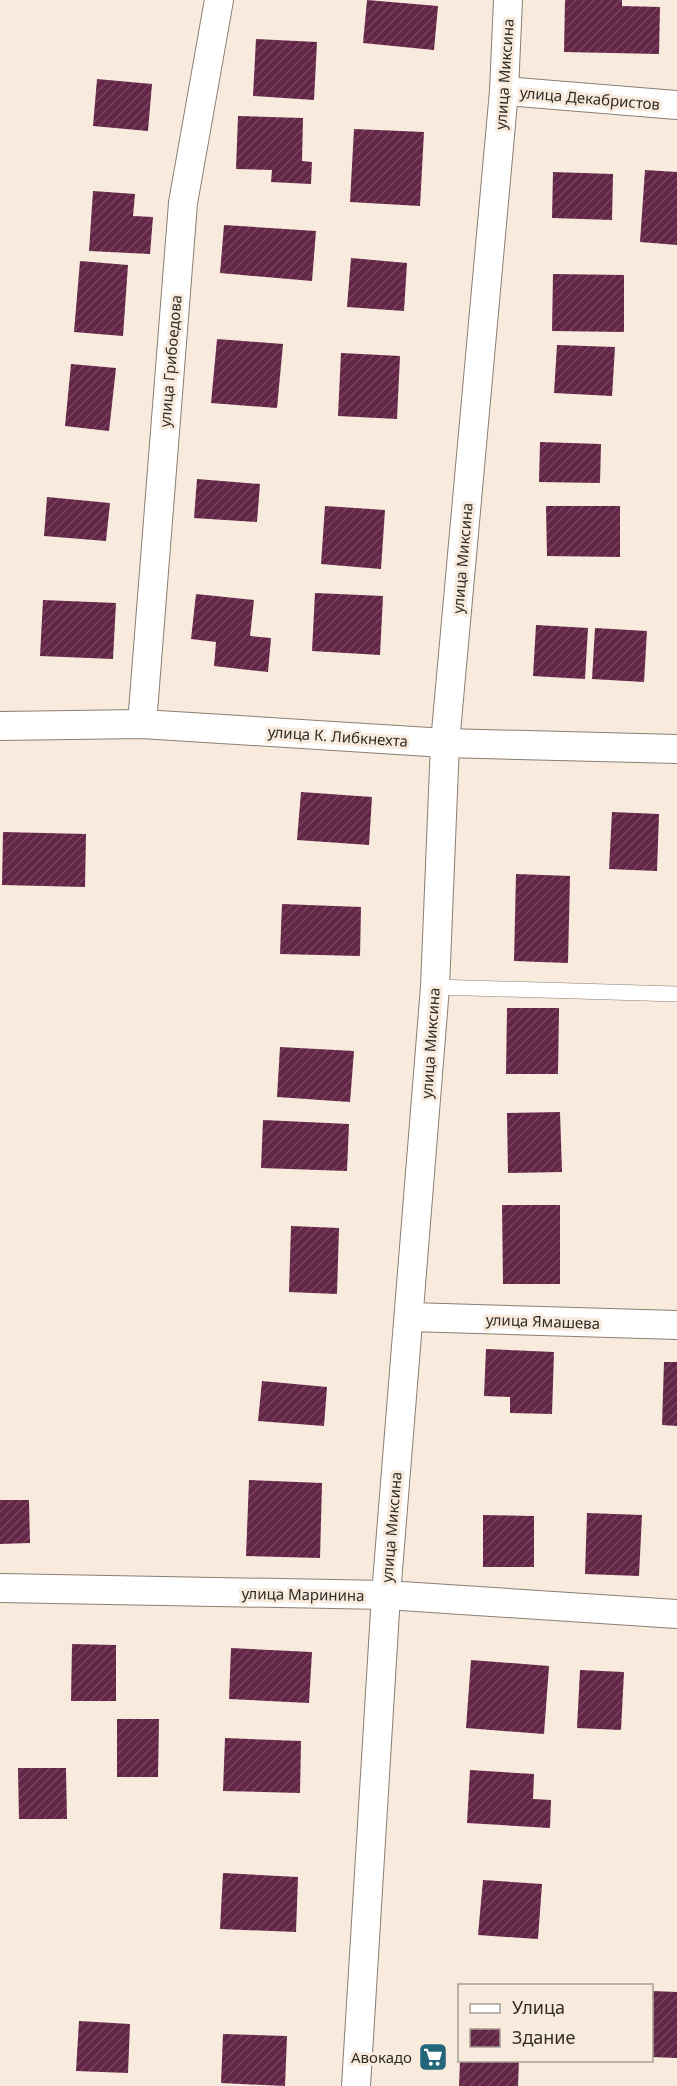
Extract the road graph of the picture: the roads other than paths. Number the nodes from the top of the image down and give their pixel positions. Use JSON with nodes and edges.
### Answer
{"nodes":[{"id":1,"x":219,"y":0,"type":"edge"},
{"id":2,"x":508,"y":0,"type":"edge"},
{"id":3,"x":504,"y":91,"type":"junction"},
{"id":4,"x":677,"y":105,"type":"edge"},
{"id":5,"x":142,"y":724,"type":"junction"},
{"id":6,"x":0,"y":726,"type":"edge"},
{"id":7,"x":445,"y":743,"type":"junction"},
{"id":8,"x":677,"y":749,"type":"edge"},
{"id":9,"x":435,"y":987,"type":"junction"},
{"id":10,"x":677,"y":994,"type":"edge"},
{"id":11,"x":410,"y":1317,"type":"junction"},
{"id":12,"x":677,"y":1325,"type":"edge"},
{"id":13,"x":0,"y":1588,"type":"edge"},
{"id":14,"x":386,"y":1595,"type":"junction"},
{"id":15,"x":677,"y":1614,"type":"edge"},
{"id":16,"x":356,"y":2086,"type":"edge"}],
"edges":[{"from":1,"to":5,"type":"street","name":"улица Грибоедова"},
{"from":2,"to":3,"type":"street","name":"улица Миксина"},
{"from":3,"to":4,"type":"street","name":"улица Декабристов"},
{"from":3,"to":7,"type":"street","name":"улица Миксина"},
{"from":5,"to":6,"type":"street","name":"улица К. Либкнехта"},
{"from":5,"to":7,"type":"street","name":"улица К. Либкнехта"},
{"from":7,"to":8,"type":"street","name":"улица К. Либкнехта"},
{"from":7,"to":9,"type":"street","name":"улица Миксина"},
{"from":9,"to":10,"type":"lane"},
{"from":9,"to":11,"type":"street","name":"улица Миксина"},
{"from":11,"to":12,"type":"street","name":"улица Ямашева"},
{"from":11,"to":14,"type":"street","name":"улица Миксина"},
{"from":13,"to":14,"type":"street","name":"улица Маринина"},
{"from":14,"to":15,"type":"street","name":"улица Маринина"},
{"from":14,"to":16,"type":"street","name":"улица Миксина"}]}
